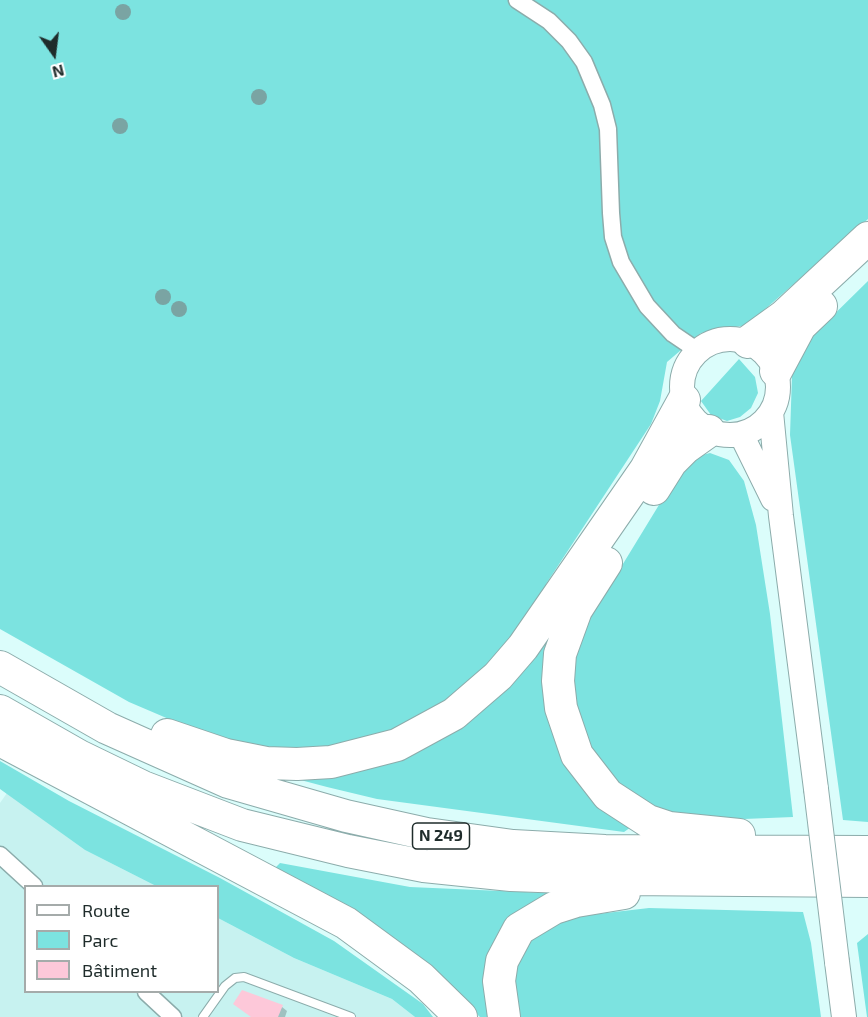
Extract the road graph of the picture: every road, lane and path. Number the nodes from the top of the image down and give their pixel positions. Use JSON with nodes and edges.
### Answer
{"nodes":[{"id":1,"x":517,"y":0,"type":"edge"},
{"id":2,"x":868,"y":238,"type":"edge"},
{"id":3,"x":868,"y":262,"type":"edge"},
{"id":4,"x":748,"y":342,"type":"junction"},
{"id":5,"x":698,"y":351,"type":"junction"},
{"id":6,"x":776,"y":371,"type":"junction"},
{"id":7,"x":684,"y":400,"type":"junction"},
{"id":8,"x":771,"y":412,"type":"junction"},
{"id":9,"x":709,"y":431,"type":"junction"},
{"id":10,"x":741,"y":434,"type":"junction"},
{"id":11,"x":781,"y":516,"type":"junction"},
{"id":12,"x":0,"y":667,"type":"edge"},
{"id":13,"x":42,"y":690,"type":"junction"},
{"id":14,"x":0,"y":711,"type":"edge"},
{"id":15,"x":0,"y":740,"type":"edge"},
{"id":16,"x":868,"y":852,"type":"edge"},
{"id":17,"x":0,"y":855,"type":"edge"},
{"id":18,"x":861,"y":881,"type":"edge"},
{"id":19,"x":32,"y":885,"type":"edge"},
{"id":20,"x":147,"y":993,"type":"edge"},
{"id":21,"x":173,"y":1017,"type":"edge"},
{"id":22,"x":202,"y":1017,"type":"edge"},
{"id":23,"x":351,"y":1017,"type":"edge"},
{"id":24,"x":461,"y":1017,"type":"edge"},
{"id":25,"x":504,"y":1017,"type":"edge"},
{"id":26,"x":844,"y":1017,"type":"edge"}],
"edges":[{"from":1,"to":5,"type":"street"},
{"from":2,"to":4,"type":"highway"},
{"from":3,"to":6,"type":"highway"},
{"from":4,"to":5,"type":"main road"},
{"from":4,"to":6,"type":"main road"},
{"from":5,"to":7,"type":"main road"},
{"from":6,"to":8,"type":"main road"},
{"from":7,"to":9,"type":"main road"},
{"from":7,"to":13,"type":"highway"},
{"from":8,"to":10,"type":"main road"},
{"from":8,"to":11,"type":"main road"},
{"from":9,"to":10,"type":"main road"},
{"from":9,"to":16,"type":"highway"},
{"from":10,"to":11,"type":"main road"},
{"from":11,"to":26,"type":"main road","bridge":true},
{"from":12,"to":13,"type":"highway","number":"N 249"},
{"from":13,"to":16,"type":"highway","number":"N 249"},
{"from":14,"to":18,"type":"highway","number":"N 249"},
{"from":15,"to":24,"type":"highway"},
{"from":17,"to":19,"type":"street"},
{"from":18,"to":25,"type":"highway"},
{"from":20,"to":21,"type":"street"},
{"from":22,"to":23,"type":"lane"}]}
